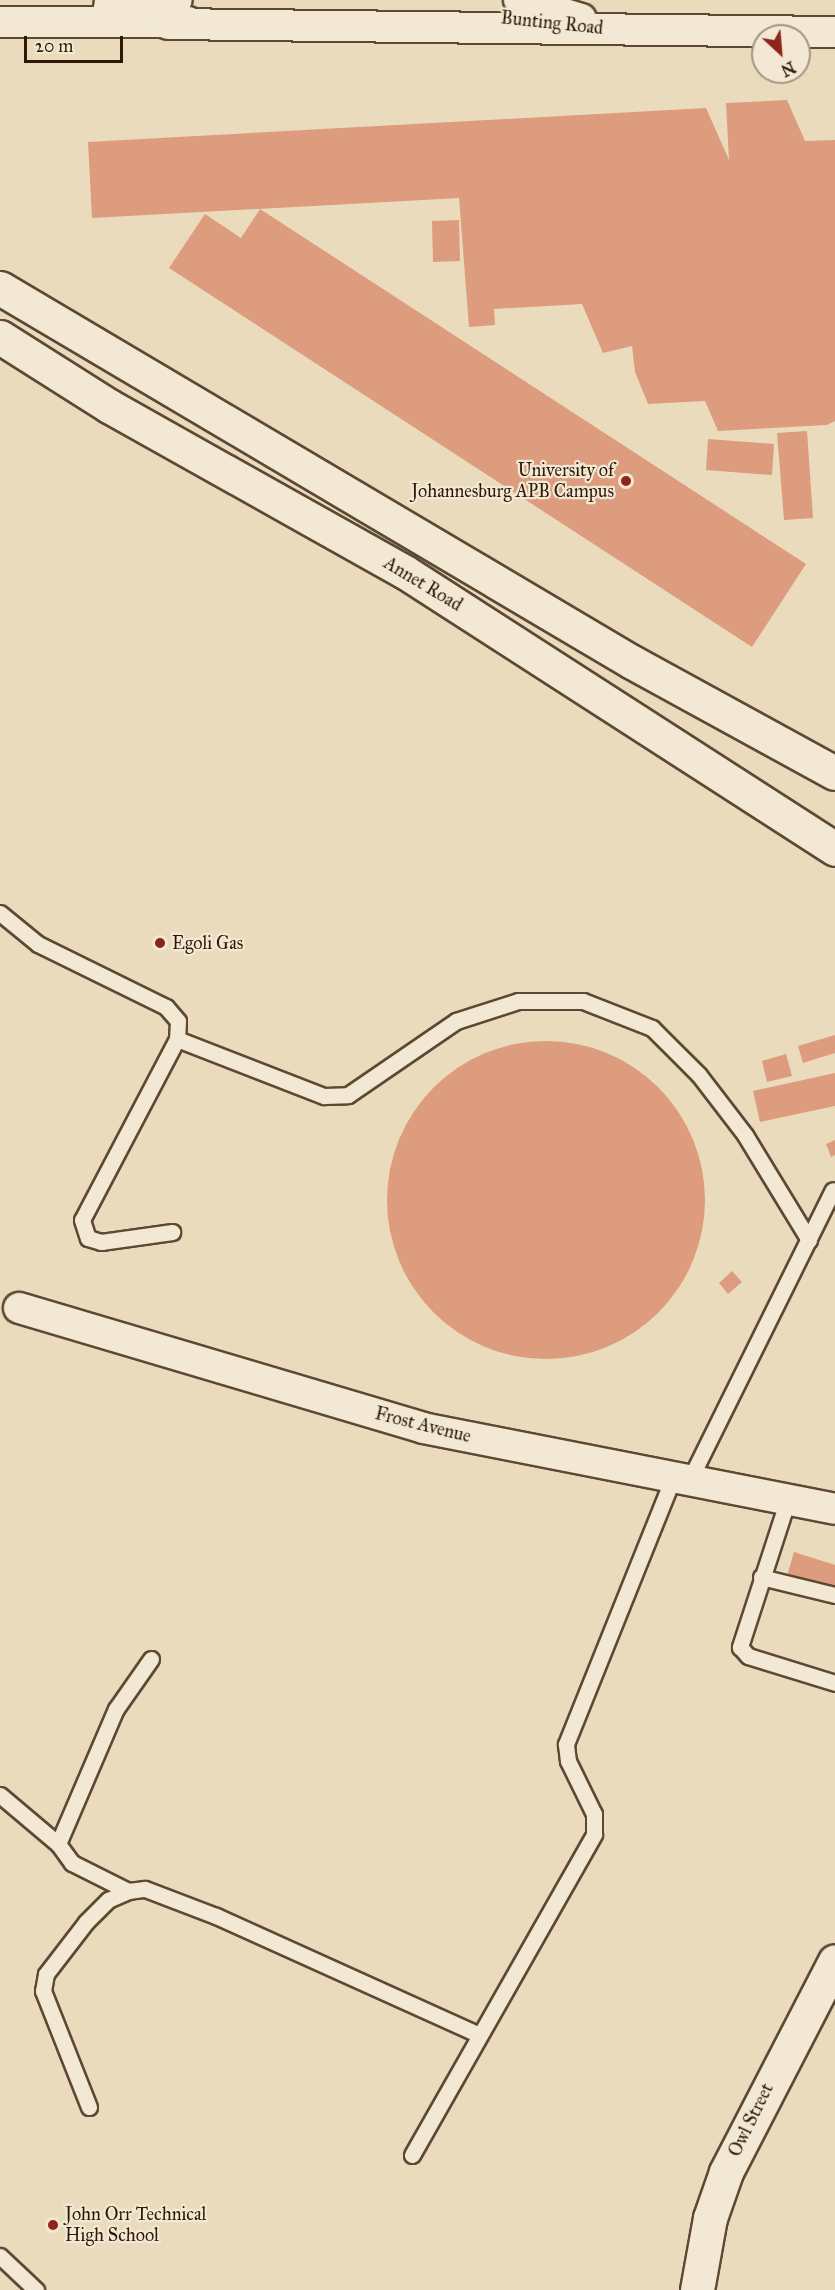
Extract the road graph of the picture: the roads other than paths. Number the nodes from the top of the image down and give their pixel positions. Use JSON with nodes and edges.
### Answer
{"nodes":[{"id":1,"x":519,"y":0,"type":"edge"},
{"id":2,"x":557,"y":0,"type":"edge"},
{"id":3,"x":101,"y":4,"type":"edge"},
{"id":4,"x":0,"y":6,"type":"edge"},
{"id":5,"x":172,"y":12,"type":"edge"},
{"id":6,"x":0,"y":22,"type":"edge"},
{"id":7,"x":613,"y":29,"type":"junction"},
{"id":8,"x":835,"y":32,"type":"edge"},
{"id":9,"x":0,"y":288,"type":"edge"},
{"id":10,"x":0,"y":337,"type":"edge"},
{"id":11,"x":135,"y":364,"type":"junction"},
{"id":12,"x":109,"y":406,"type":"junction"},
{"id":13,"x":835,"y":773,"type":"edge"},
{"id":14,"x":835,"y":849,"type":"edge"},
{"id":15,"x":0,"y":913,"type":"edge"},
{"id":16,"x":177,"y":1039,"type":"junction"},
{"id":17,"x":833,"y":1190,"type":"dead end"},
{"id":18,"x":172,"y":1232,"type":"dead end"},
{"id":19,"x":809,"y":1240,"type":"junction"},
{"id":20,"x":19,"y":1308,"type":"dead end"},
{"id":21,"x":682,"y":1477,"type":"junction"},
{"id":22,"x":788,"y":1499,"type":"junction"},
{"id":23,"x":835,"y":1509,"type":"edge"},
{"id":24,"x":761,"y":1577,"type":"junction"},
{"id":25,"x":835,"y":1595,"type":"edge"},
{"id":26,"x":151,"y":1659,"type":"dead end"},
{"id":27,"x":835,"y":1683,"type":"edge"},
{"id":28,"x":0,"y":1795,"type":"edge"},
{"id":29,"x":58,"y":1844,"type":"junction"},
{"id":30,"x":128,"y":1891,"type":"junction"},
{"id":31,"x":835,"y":1961,"type":"edge"},
{"id":32,"x":479,"y":2035,"type":"junction"},
{"id":33,"x":89,"y":2107,"type":"dead end"},
{"id":34,"x":412,"y":2155,"type":"dead end"},
{"id":35,"x":0,"y":2256,"type":"edge"},
{"id":36,"x":36,"y":2290,"type":"edge"},
{"id":37,"x":697,"y":2290,"type":"edge"}],
"edges":[{"from":1,"to":7,"type":"street","name":"Bunting Road"},
{"from":2,"to":7,"type":"street","name":"Bunting Road"},
{"from":3,"to":4,"type":"street","name":"Bunting Road"},
{"from":3,"to":5,"type":"street","name":"Bunting Road"},
{"from":5,"to":6,"type":"street","name":"Bunting Road"},
{"from":5,"to":7,"type":"street","name":"Bunting Road"},
{"from":7,"to":8,"type":"street","name":"Bunting Road"},
{"from":9,"to":11,"type":"main road"},
{"from":10,"to":12,"type":"main road","name":"Annet Road"},
{"from":11,"to":12,"type":"main road"},
{"from":11,"to":13,"type":"main road"},
{"from":12,"to":14,"type":"main road","name":"Annet Road"},
{"from":15,"to":16,"type":"lane"},
{"from":16,"to":18,"type":"lane"},
{"from":16,"to":19,"type":"lane"},
{"from":17,"to":19,"type":"lane"},
{"from":19,"to":21,"type":"lane"},
{"from":20,"to":21,"type":"street","name":"Frost Avenue"},
{"from":21,"to":22,"type":"street","name":"Frost Avenue"},
{"from":21,"to":32,"type":"lane"},
{"from":22,"to":23,"type":"street","name":"Frost Avenue"},
{"from":22,"to":24,"type":"lane"},
{"from":24,"to":25,"type":"lane"},
{"from":24,"to":27,"type":"lane"},
{"from":26,"to":29,"type":"lane"},
{"from":28,"to":29,"type":"lane"},
{"from":29,"to":30,"type":"lane"},
{"from":30,"to":32,"type":"lane"},
{"from":30,"to":33,"type":"lane"},
{"from":31,"to":37,"type":"main road","name":"Owl Street"},
{"from":32,"to":34,"type":"lane"},
{"from":35,"to":36,"type":"lane"}]}
